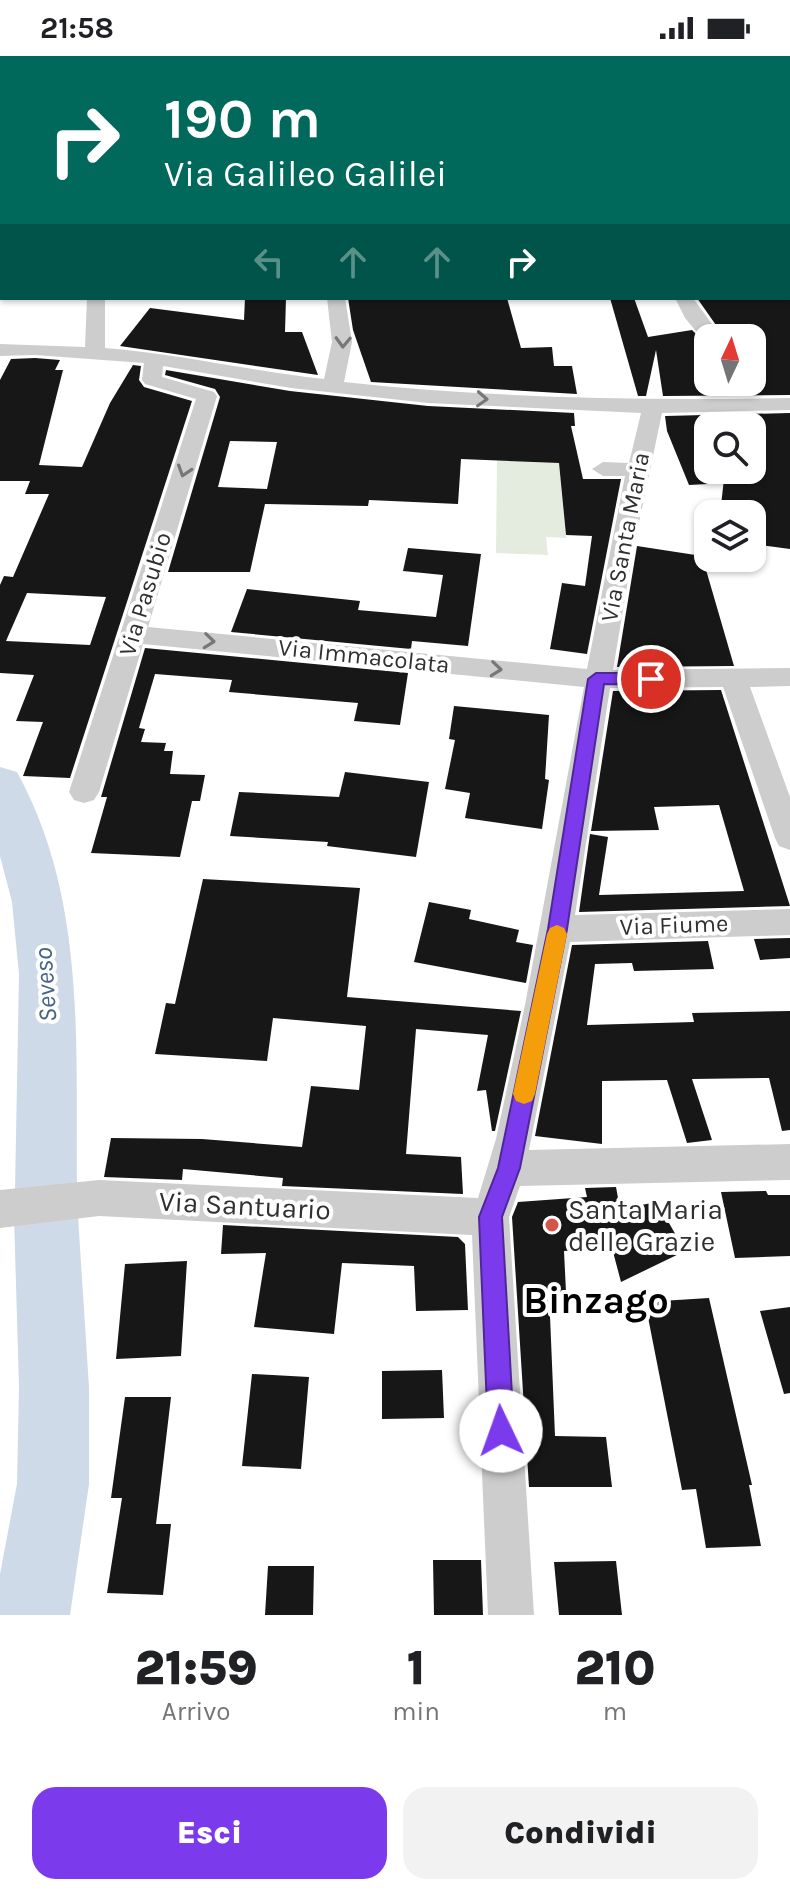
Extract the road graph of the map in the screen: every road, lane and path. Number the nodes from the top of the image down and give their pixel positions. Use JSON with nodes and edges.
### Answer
{"nodes":[{"id":1,"x":96,"y":300,"type":"edge"},
{"id":2,"x":336,"y":300,"type":"edge"},
{"id":3,"x":685,"y":300,"type":"edge"},
{"id":4,"x":701,"y":324,"type":"edge"},
{"id":5,"x":0,"y":350,"type":"edge"},
{"id":6,"x":95,"y":353,"type":"junction"},
{"id":7,"x":154,"y":358,"type":"junction"},
{"id":8,"x":332,"y":386,"type":"junction"},
{"id":9,"x":766,"y":395,"type":"edge"},
{"id":10,"x":788,"y":406,"type":"edge"},
{"id":11,"x":653,"y":407,"type":"junction"},
{"id":12,"x":603,"y":469,"type":"dead end"},
{"id":13,"x":637,"y":470,"type":"junction"},
{"id":14,"x":132,"y":634,"type":"junction"},
{"id":15,"x":790,"y":677,"type":"edge"},
{"id":16,"x":596,"y":679,"type":"junction"},
{"id":17,"x":734,"y":679,"type":"junction"},
{"id":18,"x":84,"y":792,"type":"dead end"},
{"id":19,"x":790,"y":838,"type":"edge"},
{"id":20,"x":790,"y":922,"type":"edge"},
{"id":21,"x":558,"y":929,"type":"junction"},
{"id":22,"x":790,"y":1162,"type":"edge"},
{"id":23,"x":509,"y":1168,"type":"junction"},
{"id":24,"x":0,"y":1209,"type":"edge"},
{"id":25,"x":490,"y":1217,"type":"junction"},
{"id":26,"x":511,"y":1615,"type":"edge"}],
"edges":[{"from":1,"to":6,"type":"street"},
{"from":2,"to":8,"type":"street","one_way":true},
{"from":3,"to":4,"type":"street"},
{"from":5,"to":6,"type":"street"},
{"from":6,"to":7,"type":"street"},
{"from":7,"to":8,"type":"street"},
{"from":7,"to":14,"type":"street","name":"Via Pasubio","one_way":true},
{"from":8,"to":11,"type":"street","one_way":true},
{"from":9,"to":10,"type":"street"},
{"from":10,"to":11,"type":"street"},
{"from":11,"to":13,"type":"street","name":"Via Santa Maria"},
{"from":12,"to":13,"type":"street"},
{"from":13,"to":16,"type":"street","name":"Via Santa Maria"},
{"from":14,"to":16,"type":"street","name":"Via Immacolata","one_way":true},
{"from":14,"to":18,"type":"street","name":"Via Pasubio"},
{"from":15,"to":17,"type":"street","name":"Via Immacolata"},
{"from":16,"to":17,"type":"street","name":"Via Immacolata"},
{"from":16,"to":21,"type":"street","name":"Via Santa Maria"},
{"from":17,"to":19,"type":"street"},
{"from":20,"to":21,"type":"street","name":"Via Fiume"},
{"from":21,"to":23,"type":"street","name":"Via Santa Maria"},
{"from":22,"to":23,"type":"street"},
{"from":23,"to":25,"type":"street","name":"Via Santa Maria"},
{"from":24,"to":25,"type":"street","name":"Via Santuario"},
{"from":25,"to":26,"type":"street","name":"Via Santa Maria"}]}
